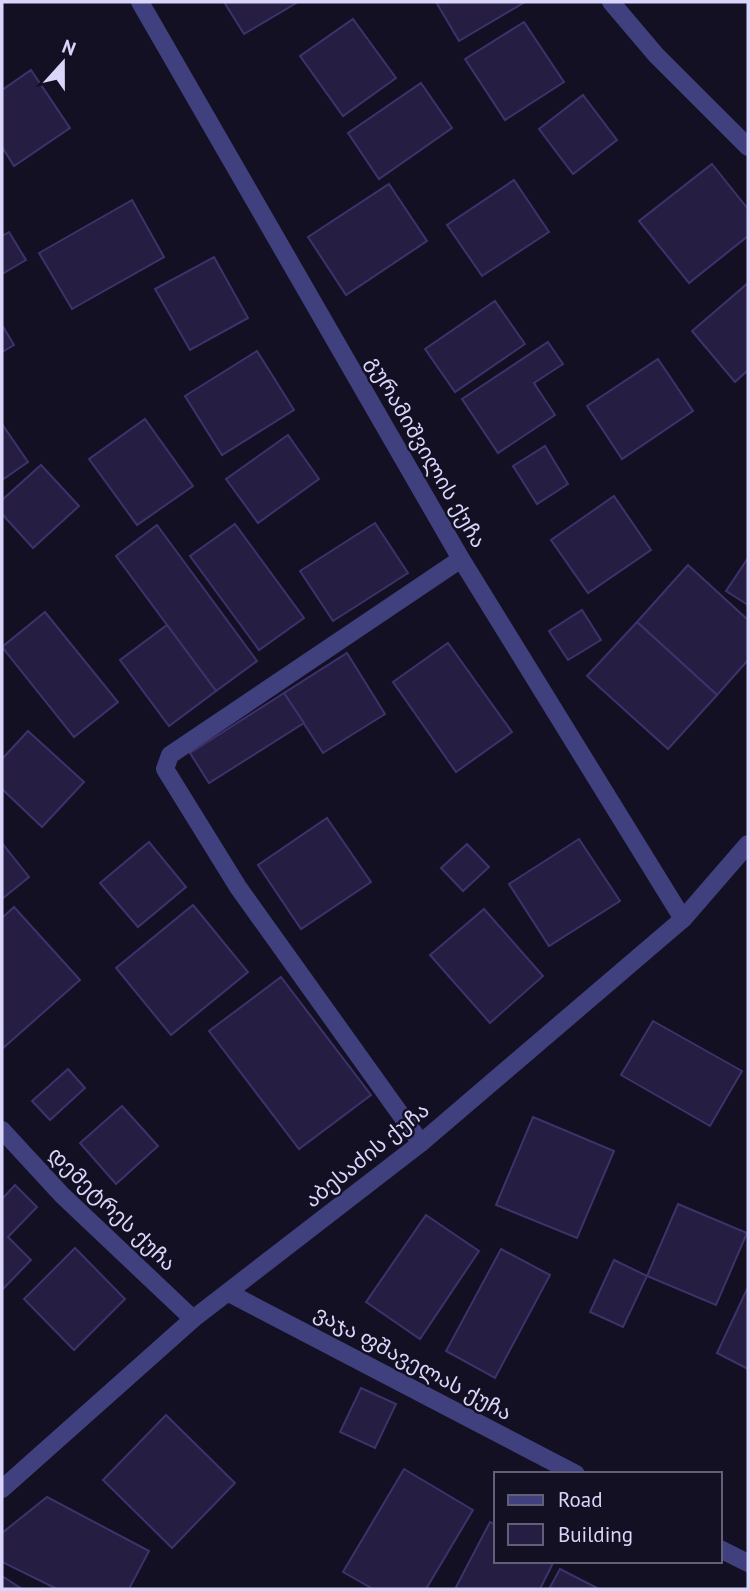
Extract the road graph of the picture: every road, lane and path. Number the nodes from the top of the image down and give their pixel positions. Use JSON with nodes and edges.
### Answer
{"nodes":[{"id":1,"x":140,"y":2,"type":"edge"},
{"id":2,"x":611,"y":2,"type":"edge"},
{"id":3,"x":748,"y":147,"type":"edge"},
{"id":4,"x":461,"y":559,"type":"junction"},
{"id":5,"x":748,"y":844,"type":"edge"},
{"id":6,"x":683,"y":919,"type":"junction"},
{"id":7,"x":2,"y":1130,"type":"edge"},
{"id":8,"x":421,"y":1143,"type":"junction"},
{"id":9,"x":229,"y":1293,"type":"junction"},
{"id":10,"x":193,"y":1320,"type":"junction"},
{"id":11,"x":572,"y":1472,"type":"edge"},
{"id":12,"x":2,"y":1489,"type":"edge"},
{"id":13,"x":722,"y":1550,"type":"edge"},
{"id":14,"x":748,"y":1563,"type":"edge"}],
"edges":[{"from":1,"to":4,"type":"street","name":"გურამიშვილის ქუჩა"},
{"from":2,"to":3,"type":"street"},
{"from":4,"to":6,"type":"street","name":"გურამიშვილის ქუჩა"},
{"from":4,"to":8,"type":"street"},
{"from":5,"to":6,"type":"street","name":"აბესაძის ქუჩა"},
{"from":6,"to":8,"type":"street","name":"აბესაძის ქუჩა"},
{"from":7,"to":10,"type":"street","name":"დემეტრეს ქუჩა"},
{"from":8,"to":9,"type":"street","name":"აბესაძის ქუჩა"},
{"from":9,"to":10,"type":"street","name":"აბესაძის ქუჩა"},
{"from":9,"to":11,"type":"street","name":"ვაჯა ფშაველას ქუჩა"},
{"from":10,"to":12,"type":"street","name":"აბესაძის ქუჩა"},
{"from":13,"to":14,"type":"street"}]}
